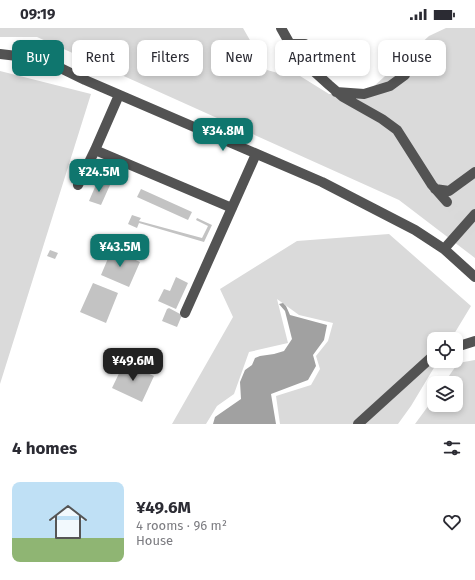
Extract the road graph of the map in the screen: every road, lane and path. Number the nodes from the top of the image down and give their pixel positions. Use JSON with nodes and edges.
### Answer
{"nodes":[{"id":1,"x":281,"y":28,"type":"edge"},
{"id":2,"x":288,"y":40,"type":"edge"},
{"id":3,"x":0,"y":54,"type":"edge"},
{"id":4,"x":319,"y":76,"type":"edge"},
{"id":5,"x":404,"y":76,"type":"edge"},
{"id":6,"x":336,"y":92,"type":"junction"},
{"id":7,"x":119,"y":95,"type":"junction"},
{"id":8,"x":95,"y":150,"type":"junction"},
{"id":9,"x":256,"y":154,"type":"junction"},
{"id":10,"x":475,"y":172,"type":"edge"},
{"id":11,"x":78,"y":185,"type":"dead end"},
{"id":12,"x":435,"y":189,"type":"junction"},
{"id":13,"x":447,"y":202,"type":"tunnel mouth"},
{"id":14,"x":232,"y":208,"type":"junction"},
{"id":15,"x":475,"y":214,"type":"edge"},
{"id":16,"x":444,"y":249,"type":"junction"},
{"id":17,"x":475,"y":277,"type":"edge"},
{"id":18,"x":184,"y":312,"type":"dead end"},
{"id":19,"x":474,"y":343,"type":"edge"},
{"id":20,"x":463,"y":345,"type":"edge"},
{"id":21,"x":427,"y":361,"type":"edge"},
{"id":22,"x":358,"y":424,"type":"edge"}],
"edges":[{"from":1,"to":2,"type":"street"},
{"from":3,"to":7,"type":"street"},
{"from":4,"to":6,"type":"street"},
{"from":5,"to":6,"type":"street"},
{"from":6,"to":12,"type":"street"},
{"from":7,"to":8,"type":"street"},
{"from":7,"to":9,"type":"street"},
{"from":8,"to":11,"type":"street"},
{"from":8,"to":14,"type":"street"},
{"from":9,"to":14,"type":"street"},
{"from":9,"to":16,"type":"street"},
{"from":10,"to":12,"type":"street"},
{"from":12,"to":13,"type":"street"},
{"from":14,"to":18,"type":"street"},
{"from":15,"to":16,"type":"street"},
{"from":16,"to":17,"type":"street"},
{"from":19,"to":20,"type":"street"},
{"from":21,"to":22,"type":"street"}]}
